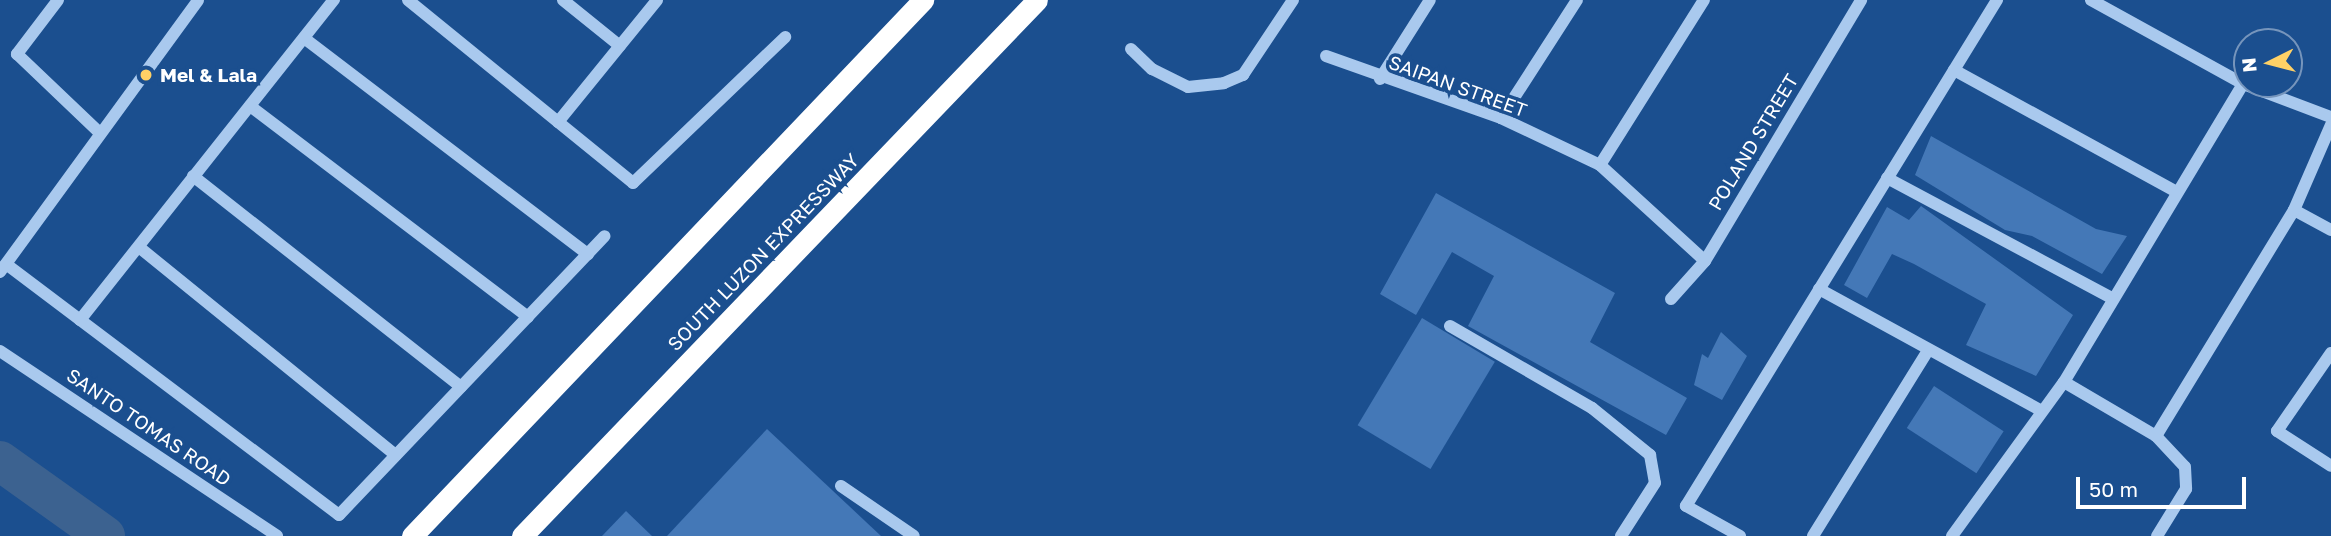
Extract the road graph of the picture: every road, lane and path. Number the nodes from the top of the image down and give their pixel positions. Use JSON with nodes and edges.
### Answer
{"nodes":[{"id":1,"x":58,"y":0,"type":"edge"},
{"id":2,"x":198,"y":0,"type":"edge"},
{"id":3,"x":334,"y":0,"type":"edge"},
{"id":4,"x":408,"y":0,"type":"edge"},
{"id":5,"x":563,"y":0,"type":"edge"},
{"id":6,"x":657,"y":0,"type":"edge"},
{"id":7,"x":923,"y":0,"type":"edge"},
{"id":8,"x":1037,"y":0,"type":"edge"},
{"id":9,"x":1293,"y":0,"type":"edge"},
{"id":10,"x":1430,"y":0,"type":"edge"},
{"id":11,"x":1577,"y":0,"type":"edge"},
{"id":12,"x":1704,"y":0,"type":"edge"},
{"id":13,"x":1861,"y":0,"type":"edge"},
{"id":14,"x":1997,"y":0,"type":"edge"},
{"id":15,"x":2091,"y":0,"type":"edge"},
{"id":16,"x":785,"y":37,"type":"dead end"},
{"id":17,"x":304,"y":38,"type":"junction"},
{"id":18,"x":620,"y":46,"type":"junction"},
{"id":19,"x":1131,"y":49,"type":"dead end"},
{"id":20,"x":1326,"y":55,"type":"dead end"},
{"id":21,"x":1954,"y":70,"type":"junction"},
{"id":22,"x":2233,"y":78,"type":"edge"},
{"id":23,"x":1380,"y":79,"type":"junction"},
{"id":24,"x":2234,"y":98,"type":"edge"},
{"id":25,"x":2280,"y":98,"type":"edge"},
{"id":26,"x":250,"y":106,"type":"junction"},
{"id":27,"x":2331,"y":117,"type":"edge"},
{"id":28,"x":1501,"y":118,"type":"junction"},
{"id":29,"x":558,"y":122,"type":"junction"},
{"id":30,"x":2331,"y":125,"type":"edge"},
{"id":31,"x":100,"y":133,"type":"junction"},
{"id":32,"x":1600,"y":165,"type":"junction"},
{"id":33,"x":193,"y":176,"type":"junction"},
{"id":34,"x":1887,"y":178,"type":"junction"},
{"id":35,"x":2177,"y":192,"type":"junction"},
{"id":36,"x":2294,"y":210,"type":"junction"},
{"id":37,"x":2331,"y":230,"type":"edge"},
{"id":38,"x":606,"y":236,"type":"dead end"},
{"id":39,"x":140,"y":248,"type":"junction"},
{"id":40,"x":589,"y":254,"type":"junction"},
{"id":41,"x":1705,"y":261,"type":"junction"},
{"id":42,"x":3,"y":268,"type":"edge"},
{"id":43,"x":1819,"y":289,"type":"junction"},
{"id":44,"x":2112,"y":298,"type":"junction"},
{"id":45,"x":1671,"y":299,"type":"dead end"},
{"id":46,"x":528,"y":317,"type":"junction"},
{"id":47,"x":80,"y":320,"type":"junction"},
{"id":48,"x":1450,"y":326,"type":"dead end"},
{"id":49,"x":0,"y":351,"type":"edge"},
{"id":50,"x":1927,"y":352,"type":"junction"},
{"id":51,"x":2331,"y":353,"type":"edge"},
{"id":52,"x":2064,"y":382,"type":"junction"},
{"id":53,"x":461,"y":387,"type":"junction"},
{"id":54,"x":2042,"y":411,"type":"junction"},
{"id":55,"x":2156,"y":436,"type":"junction"},
{"id":56,"x":396,"y":455,"type":"junction"},
{"id":57,"x":2331,"y":466,"type":"edge"},
{"id":58,"x":841,"y":485,"type":"dead end"},
{"id":59,"x":276,"y":536,"type":"edge"},
{"id":60,"x":412,"y":536,"type":"edge"},
{"id":61,"x":522,"y":536,"type":"edge"},
{"id":62,"x":914,"y":536,"type":"edge"},
{"id":63,"x":1621,"y":536,"type":"edge"},
{"id":64,"x":1740,"y":536,"type":"edge"},
{"id":65,"x":1813,"y":536,"type":"edge"},
{"id":66,"x":1952,"y":536,"type":"edge"},
{"id":67,"x":2157,"y":536,"type":"edge"}],
"edges":[{"from":1,"to":31,"type":"street"},
{"from":2,"to":31,"type":"street"},
{"from":3,"to":17,"type":"street"},
{"from":4,"to":29,"type":"street"},
{"from":5,"to":18,"type":"street"},
{"from":6,"to":18,"type":"street"},
{"from":7,"to":60,"type":"highway"},
{"from":8,"to":61,"type":"highway","name":"SOUTH LUZON EXPRESSWAY"},
{"from":9,"to":19,"type":"street"},
{"from":10,"to":23,"type":"street"},
{"from":11,"to":28,"type":"street"},
{"from":12,"to":32,"type":"street"},
{"from":13,"to":41,"type":"street","name":"POLAND STREET"},
{"from":14,"to":21,"type":"street"},
{"from":15,"to":22,"type":"street"},
{"from":16,"to":29,"type":"street"},
{"from":17,"to":26,"type":"street"},
{"from":17,"to":40,"type":"street"},
{"from":18,"to":29,"type":"street"},
{"from":20,"to":23,"type":"street","name":"SAIPAN STREET"},
{"from":21,"to":34,"type":"street"},
{"from":21,"to":35,"type":"street"},
{"from":23,"to":28,"type":"street","name":"SAIPAN STREET"},
{"from":24,"to":35,"type":"street"},
{"from":25,"to":27,"type":"street"},
{"from":26,"to":33,"type":"street"},
{"from":26,"to":46,"type":"street"},
{"from":28,"to":32,"type":"street","name":"SAIPAN STREET"},
{"from":30,"to":36,"type":"street"},
{"from":31,"to":42,"type":"street"},
{"from":32,"to":41,"type":"street","name":"SAIPAN STREET"},
{"from":33,"to":39,"type":"street"},
{"from":33,"to":53,"type":"street"},
{"from":34,"to":43,"type":"street"},
{"from":34,"to":44,"type":"street"},
{"from":35,"to":44,"type":"street"},
{"from":36,"to":37,"type":"street"},
{"from":36,"to":55,"type":"street"},
{"from":38,"to":40,"type":"street"},
{"from":39,"to":47,"type":"street"},
{"from":39,"to":56,"type":"street"},
{"from":40,"to":46,"type":"street"},
{"from":41,"to":45,"type":"street","name":"POLAND STREET"},
{"from":42,"to":47,"type":"street"},
{"from":43,"to":50,"type":"street"},
{"from":43,"to":64,"type":"street"},
{"from":44,"to":52,"type":"street"},
{"from":46,"to":53,"type":"street"},
{"from":47,"to":56,"type":"street"},
{"from":48,"to":63,"type":"street"},
{"from":49,"to":59,"type":"street","name":"SANTO TOMAS ROAD"},
{"from":50,"to":54,"type":"street"},
{"from":50,"to":65,"type":"street"},
{"from":51,"to":57,"type":"street"},
{"from":52,"to":54,"type":"street"},
{"from":52,"to":55,"type":"street"},
{"from":53,"to":56,"type":"street"},
{"from":54,"to":66,"type":"street"},
{"from":55,"to":67,"type":"street"},
{"from":58,"to":62,"type":"street"}]}
